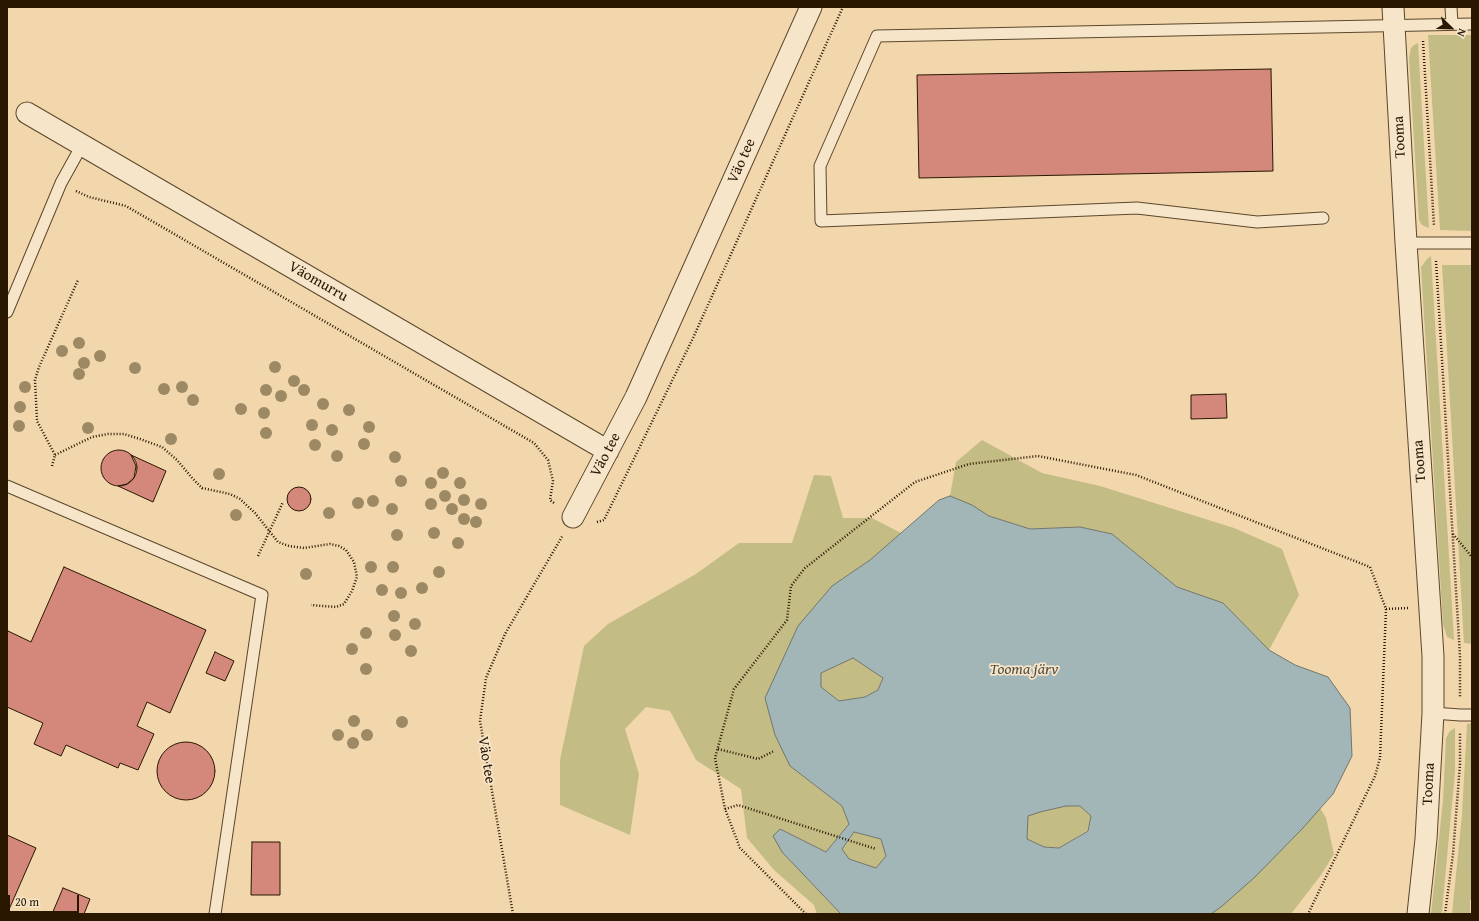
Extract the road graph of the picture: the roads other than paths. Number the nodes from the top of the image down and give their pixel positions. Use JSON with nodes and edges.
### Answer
{"nodes":[{"id":1,"x":811,"y":7,"type":"edge"},
{"id":2,"x":1451,"y":7,"type":"edge"},
{"id":3,"x":1393,"y":16,"type":"edge"},
{"id":4,"x":1452,"y":24,"type":"junction"},
{"id":5,"x":1472,"y":24,"type":"edge"},
{"id":6,"x":27,"y":113,"type":"dead end"},
{"id":7,"x":82,"y":144,"type":"junction"},
{"id":8,"x":1323,"y":218,"type":"dead end"},
{"id":9,"x":1406,"y":243,"type":"junction"},
{"id":10,"x":1472,"y":243,"type":"edge"},
{"id":11,"x":7,"y":312,"type":"edge"},
{"id":12,"x":608,"y":451,"type":"junction"},
{"id":13,"x":7,"y":486,"type":"edge"},
{"id":14,"x":573,"y":517,"type":"road end"},
{"id":15,"x":1433,"y":713,"type":"junction"},
{"id":16,"x":1472,"y":715,"type":"edge"},
{"id":17,"x":215,"y":914,"type":"edge"},
{"id":18,"x":1418,"y":914,"type":"edge"}],
"edges":[{"from":1,"to":12,"type":"street","name":"Väo tee"},
{"from":2,"to":4,"type":"lane"},
{"from":3,"to":4,"type":"lane"},
{"from":3,"to":8,"type":"lane"},
{"from":3,"to":9,"type":"street","name":"Tooma"},
{"from":4,"to":5,"type":"lane"},
{"from":6,"to":7,"type":"street","name":"Väomurru"},
{"from":7,"to":11,"type":"lane"},
{"from":7,"to":12,"type":"street","name":"Väomurru"},
{"from":9,"to":10,"type":"lane"},
{"from":9,"to":15,"type":"street","name":"Tooma"},
{"from":12,"to":14,"type":"street","name":"Väo tee"},
{"from":13,"to":17,"type":"lane"},
{"from":15,"to":16,"type":"lane"},
{"from":15,"to":18,"type":"street","name":"Tooma"}]}
